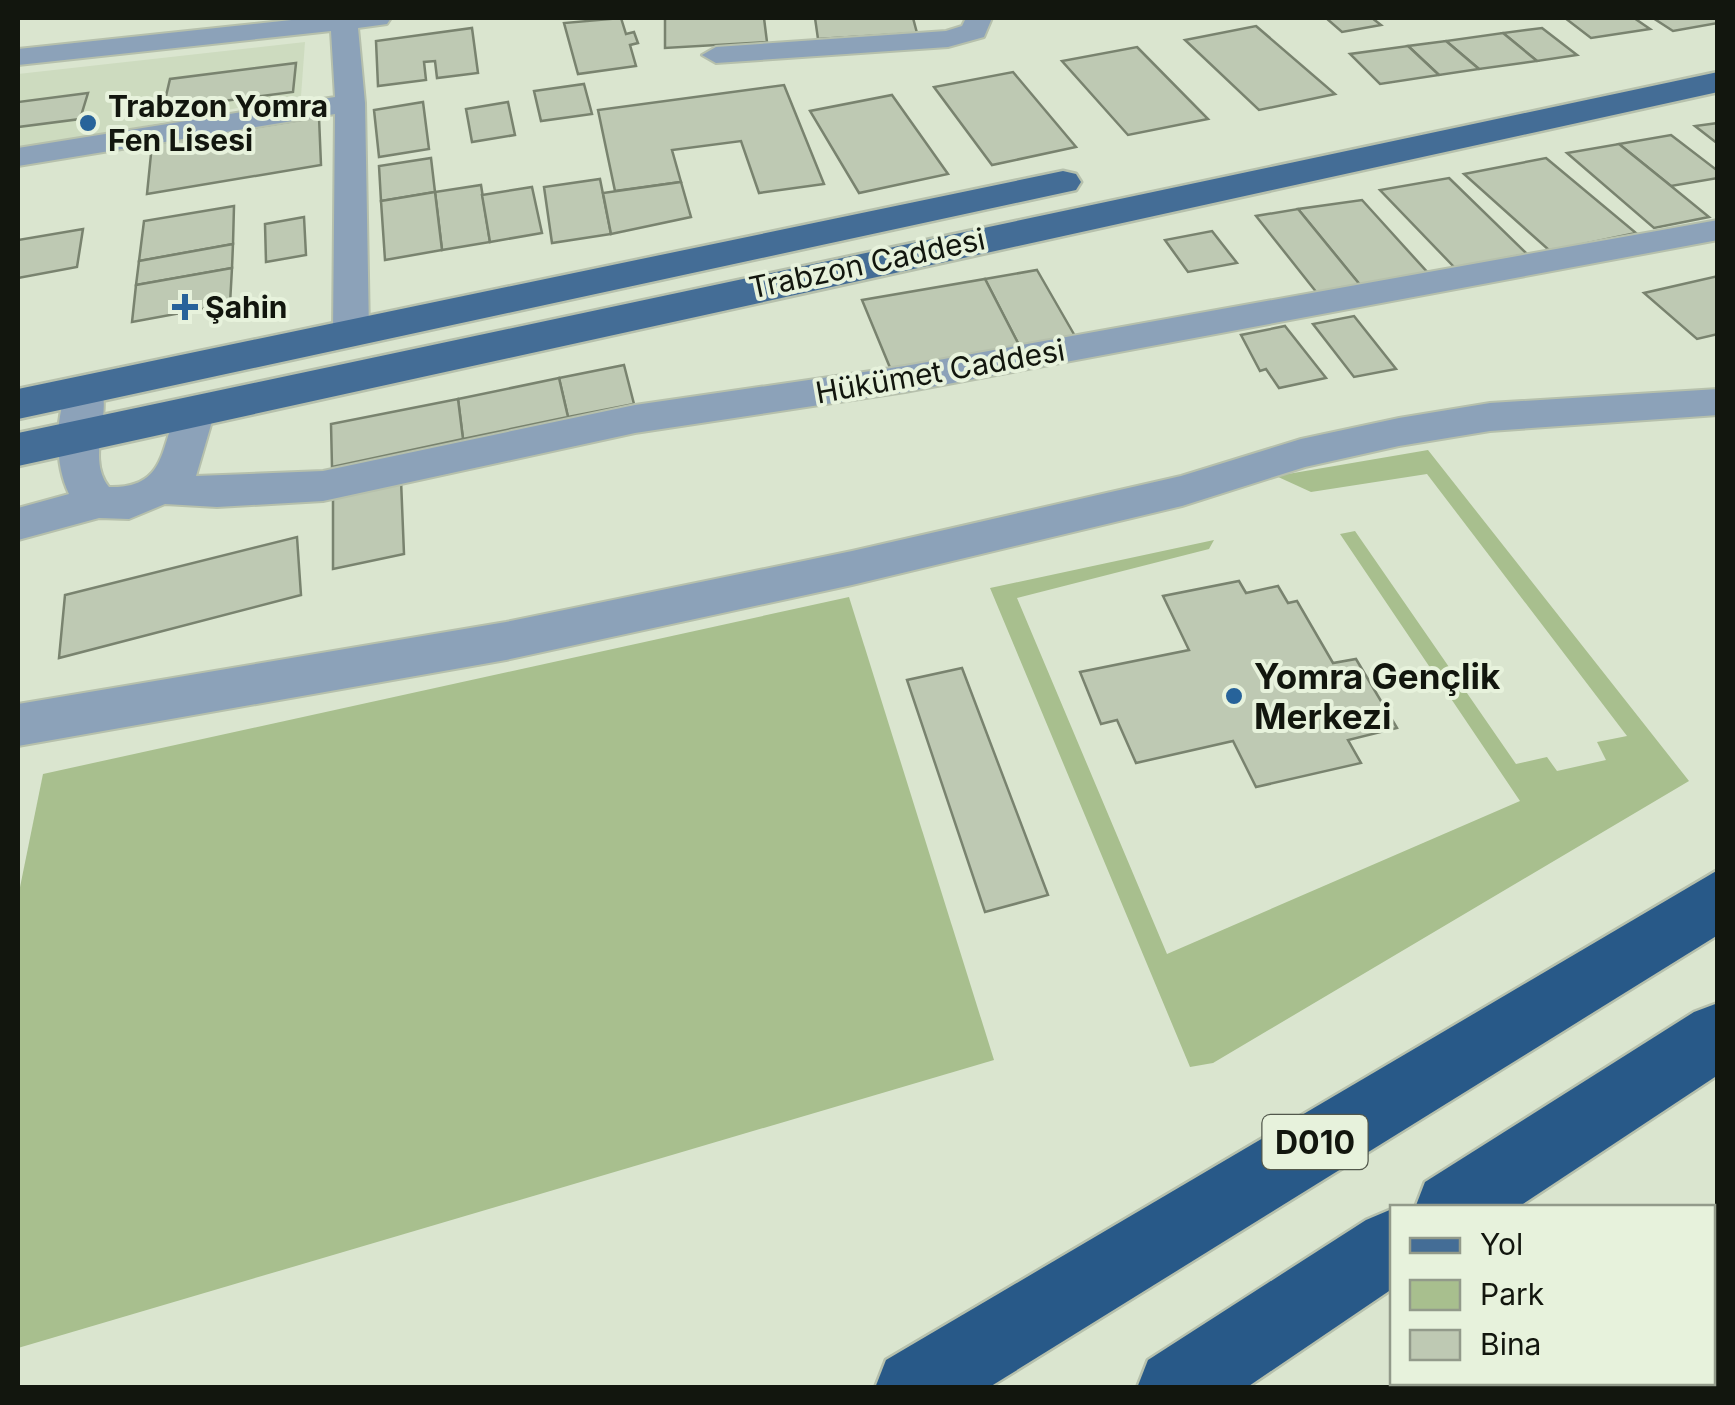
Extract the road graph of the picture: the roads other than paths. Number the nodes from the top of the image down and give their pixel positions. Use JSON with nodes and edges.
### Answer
{"nodes":[{"id":1,"x":378,"y":18,"type":"edge"},
{"id":2,"x":979,"y":18,"type":"edge"},
{"id":3,"x":344,"y":22,"type":"junction"},
{"id":4,"x":1718,"y":49,"type":"edge"},
{"id":5,"x":716,"y":55,"type":"dead end"},
{"id":6,"x":18,"y":57,"type":"edge"},
{"id":7,"x":1718,"y":82,"type":"edge"},
{"id":8,"x":350,"y":103,"type":"junction"},
{"id":9,"x":1400,"y":114,"type":"dead end"},
{"id":10,"x":18,"y":157,"type":"edge"},
{"id":11,"x":1106,"y":174,"type":"dead end"},
{"id":12,"x":1718,"y":230,"type":"edge"},
{"id":13,"x":351,"y":334,"type":"junction"},
{"id":14,"x":85,"y":390,"type":"junction"},
{"id":15,"x":1718,"y":402,"type":"edge"},
{"id":16,"x":18,"y":404,"type":"edge"},
{"id":17,"x":196,"y":411,"type":"junction"},
{"id":18,"x":77,"y":438,"type":"junction"},
{"id":19,"x":18,"y":450,"type":"edge"},
{"id":20,"x":161,"y":489,"type":"junction"},
{"id":21,"x":98,"y":502,"type":"junction"},
{"id":22,"x":18,"y":524,"type":"edge"},
{"id":23,"x":18,"y":725,"type":"edge"},
{"id":24,"x":1718,"y":900,"type":"edge"},
{"id":25,"x":1718,"y":1036,"type":"edge"},
{"id":26,"x":1456,"y":1205,"type":"edge"},
{"id":27,"x":1390,"y":1247,"type":"edge"},
{"id":28,"x":914,"y":1388,"type":"edge"},
{"id":29,"x":1176,"y":1388,"type":"edge"}],
"edges":[{"from":1,"to":3,"type":"street"},
{"from":2,"to":5,"type":"street"},
{"from":3,"to":6,"type":"street"},
{"from":3,"to":8,"type":"street"},
{"from":4,"to":9,"type":"main road"},
{"from":7,"to":17,"type":"main road","name":"Trabzon Caddesi"},
{"from":8,"to":10,"type":"street"},
{"from":8,"to":13,"type":"street"},
{"from":11,"to":13,"type":"main road","name":"Trabzon Caddesi"},
{"from":12,"to":20,"type":"street","name":"Hükümet Caddesi"},
{"from":13,"to":14,"type":"main road","name":"Trabzon Caddesi"},
{"from":14,"to":16,"type":"main road","name":"Trabzon Caddesi"},
{"from":14,"to":18,"type":"street"},
{"from":15,"to":23,"type":"street"},
{"from":17,"to":18,"type":"main road","name":"Trabzon Caddesi"},
{"from":17,"to":20,"type":"street"},
{"from":18,"to":19,"type":"main road","name":"Trabzon Caddesi"},
{"from":18,"to":21,"type":"street"},
{"from":20,"to":21,"type":"street","name":"Hükümet Caddesi"},
{"from":21,"to":22,"type":"street","name":"Hükümet Caddesi"},
{"from":24,"to":28,"type":"highway","number":"D010"},
{"from":25,"to":26,"type":"highway"},
{"from":27,"to":29,"type":"highway"}]}
